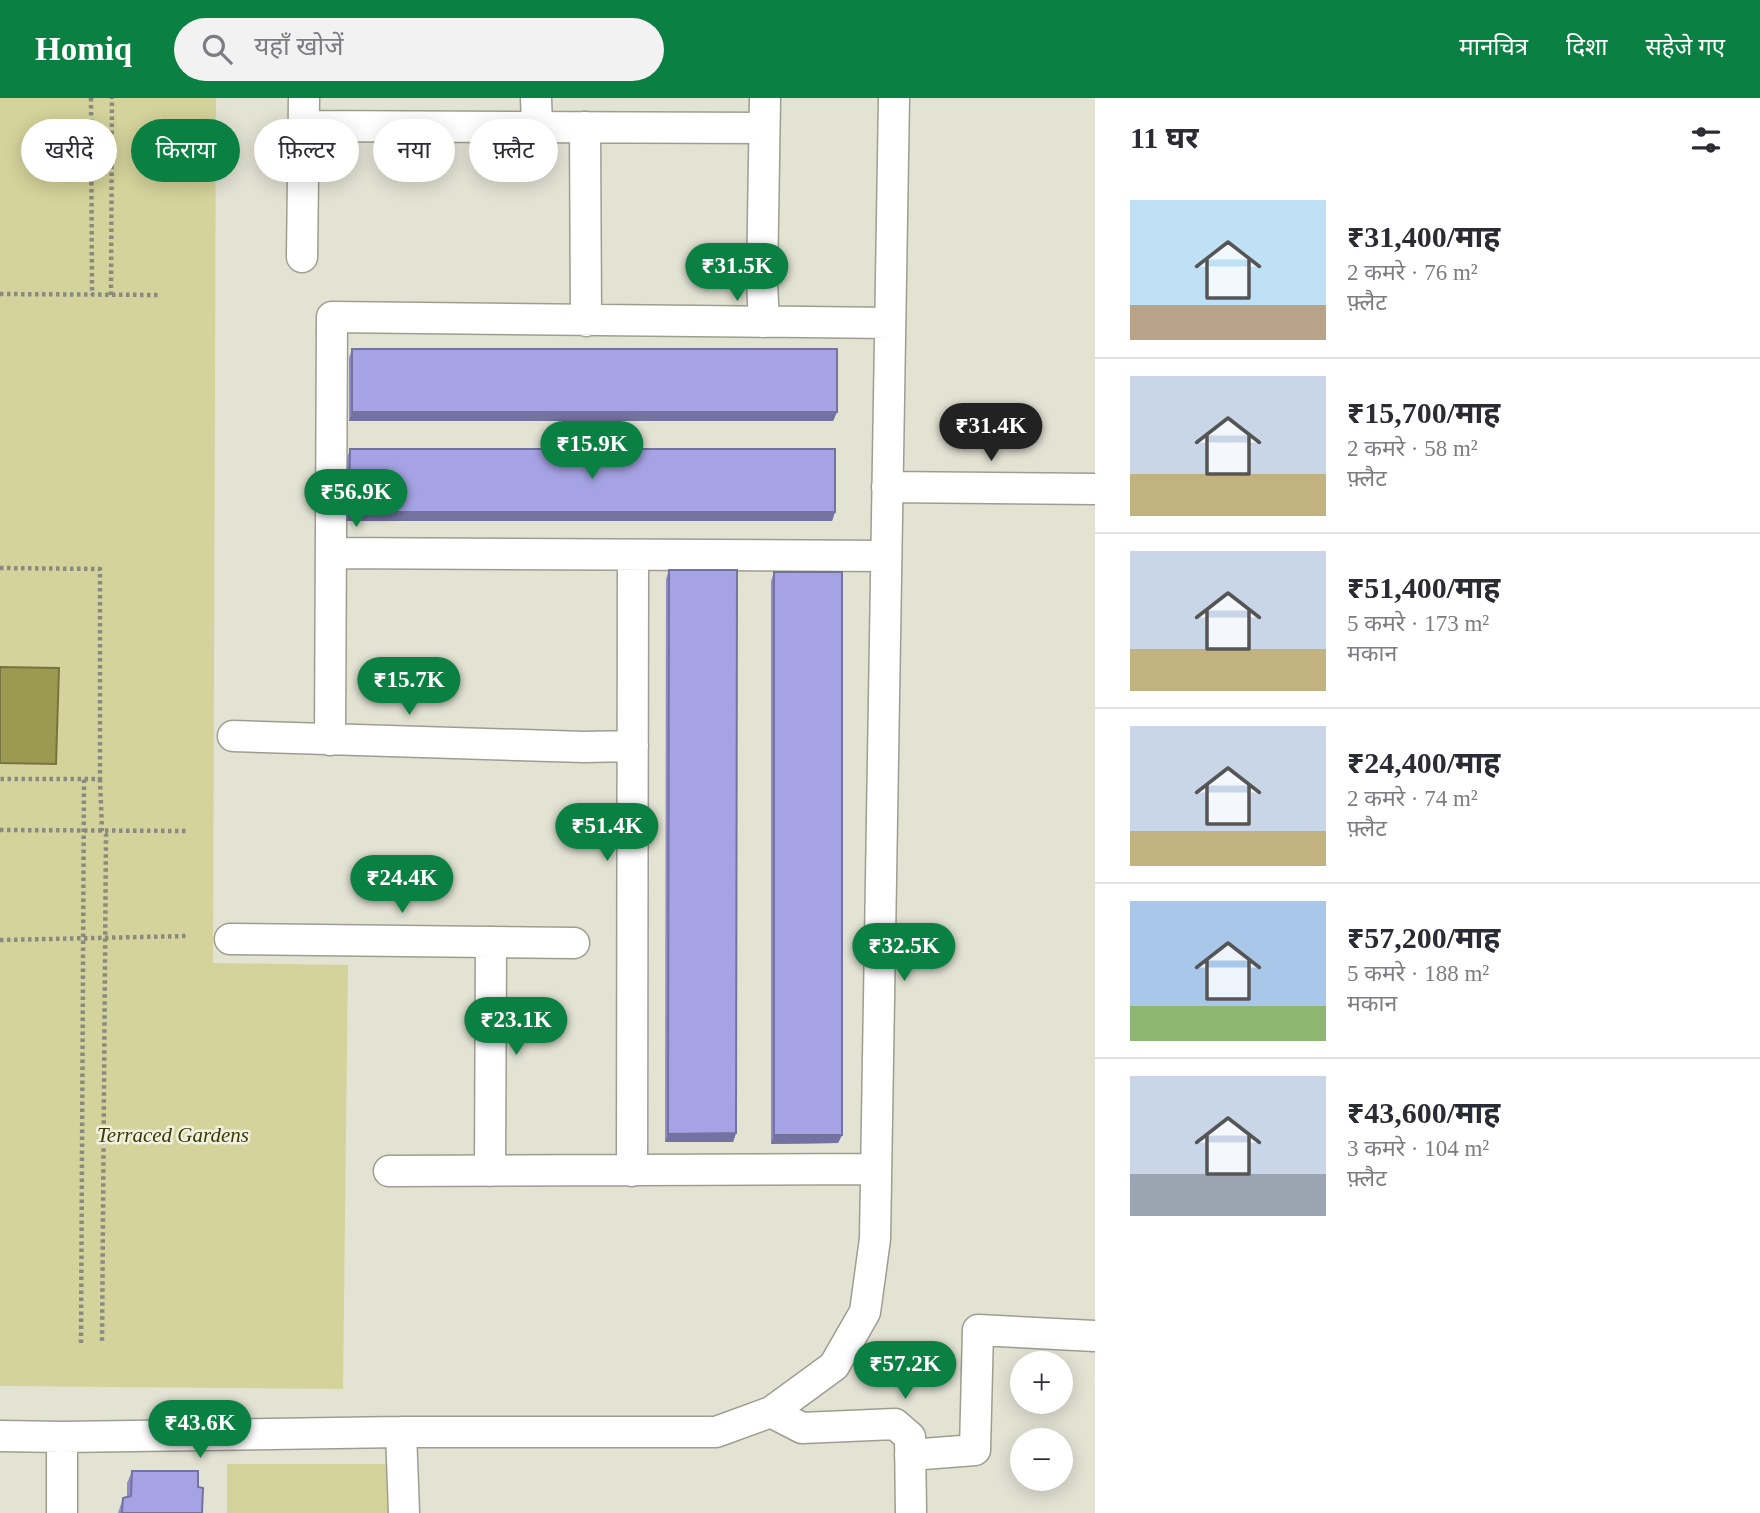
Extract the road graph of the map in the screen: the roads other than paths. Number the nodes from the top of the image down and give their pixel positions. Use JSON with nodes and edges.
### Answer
{"nodes":[{"id":1,"x":765,"y":98,"type":"edge"},
{"id":2,"x":894,"y":98,"type":"edge"},
{"id":3,"x":916,"y":98,"type":"edge"},
{"id":4,"x":304,"y":112,"type":"edge"},
{"id":5,"x":536,"y":112,"type":"edge"},
{"id":6,"x":585,"y":127,"type":"junction"},
{"id":7,"x":764,"y":128,"type":"junction"},
{"id":8,"x":302,"y":257,"type":"dead end"},
{"id":9,"x":586,"y":321,"type":"junction"},
{"id":10,"x":764,"y":322,"type":"junction"},
{"id":11,"x":890,"y":323,"type":"junction"},
{"id":12,"x":887,"y":487,"type":"junction"},
{"id":13,"x":1095,"y":489,"type":"edge"},
{"id":14,"x":331,"y":553,"type":"junction"},
{"id":15,"x":633,"y":555,"type":"junction"},
{"id":16,"x":886,"y":555,"type":"junction"},
{"id":17,"x":233,"y":736,"type":"dead end"},
{"id":18,"x":330,"y":740,"type":"junction"},
{"id":19,"x":633,"y":746,"type":"junction"},
{"id":20,"x":230,"y":939,"type":"dead end"},
{"id":21,"x":491,"y":942,"type":"junction"},
{"id":22,"x":574,"y":943,"type":"dead end"},
{"id":23,"x":876,"y":1169,"type":"junction"},
{"id":24,"x":388,"y":1171,"type":"dead end"},
{"id":25,"x":490,"y":1171,"type":"junction"},
{"id":26,"x":632,"y":1171,"type":"junction"},
{"id":27,"x":1095,"y":1336,"type":"edge"},
{"id":28,"x":771,"y":1412,"type":"junction"},
{"id":29,"x":401,"y":1432,"type":"junction"},
{"id":30,"x":0,"y":1436,"type":"edge"},
{"id":31,"x":62,"y":1437,"type":"junction"},
{"id":32,"x":910,"y":1454,"type":"junction"},
{"id":33,"x":62,"y":1513,"type":"edge"},
{"id":34,"x":404,"y":1513,"type":"edge"},
{"id":35,"x":911,"y":1513,"type":"edge"}],
"edges":[{"from":1,"to":7,"type":"street"},
{"from":2,"to":3,"type":"street"},
{"from":2,"to":11,"type":"street"},
{"from":4,"to":5,"type":"street"},
{"from":4,"to":8,"type":"street"},
{"from":5,"to":6,"type":"street"},
{"from":6,"to":7,"type":"street"},
{"from":6,"to":9,"type":"street"},
{"from":7,"to":10,"type":"street"},
{"from":9,"to":10,"type":"street"},
{"from":9,"to":14,"type":"street"},
{"from":10,"to":11,"type":"street"},
{"from":11,"to":12,"type":"street"},
{"from":12,"to":13,"type":"street"},
{"from":12,"to":16,"type":"street"},
{"from":14,"to":15,"type":"street"},
{"from":14,"to":18,"type":"street"},
{"from":15,"to":16,"type":"street"},
{"from":15,"to":19,"type":"street"},
{"from":16,"to":23,"type":"street"},
{"from":17,"to":18,"type":"street"},
{"from":18,"to":19,"type":"street"},
{"from":19,"to":26,"type":"street"},
{"from":20,"to":21,"type":"street"},
{"from":21,"to":22,"type":"street"},
{"from":21,"to":25,"type":"street"},
{"from":23,"to":26,"type":"street"},
{"from":23,"to":28,"type":"street"},
{"from":24,"to":25,"type":"street"},
{"from":25,"to":26,"type":"street"},
{"from":27,"to":32,"type":"street"},
{"from":28,"to":29,"type":"street"},
{"from":28,"to":32,"type":"street"},
{"from":29,"to":31,"type":"street"},
{"from":29,"to":34,"type":"street"},
{"from":30,"to":31,"type":"street"},
{"from":31,"to":33,"type":"street"},
{"from":32,"to":35,"type":"street"}]}
